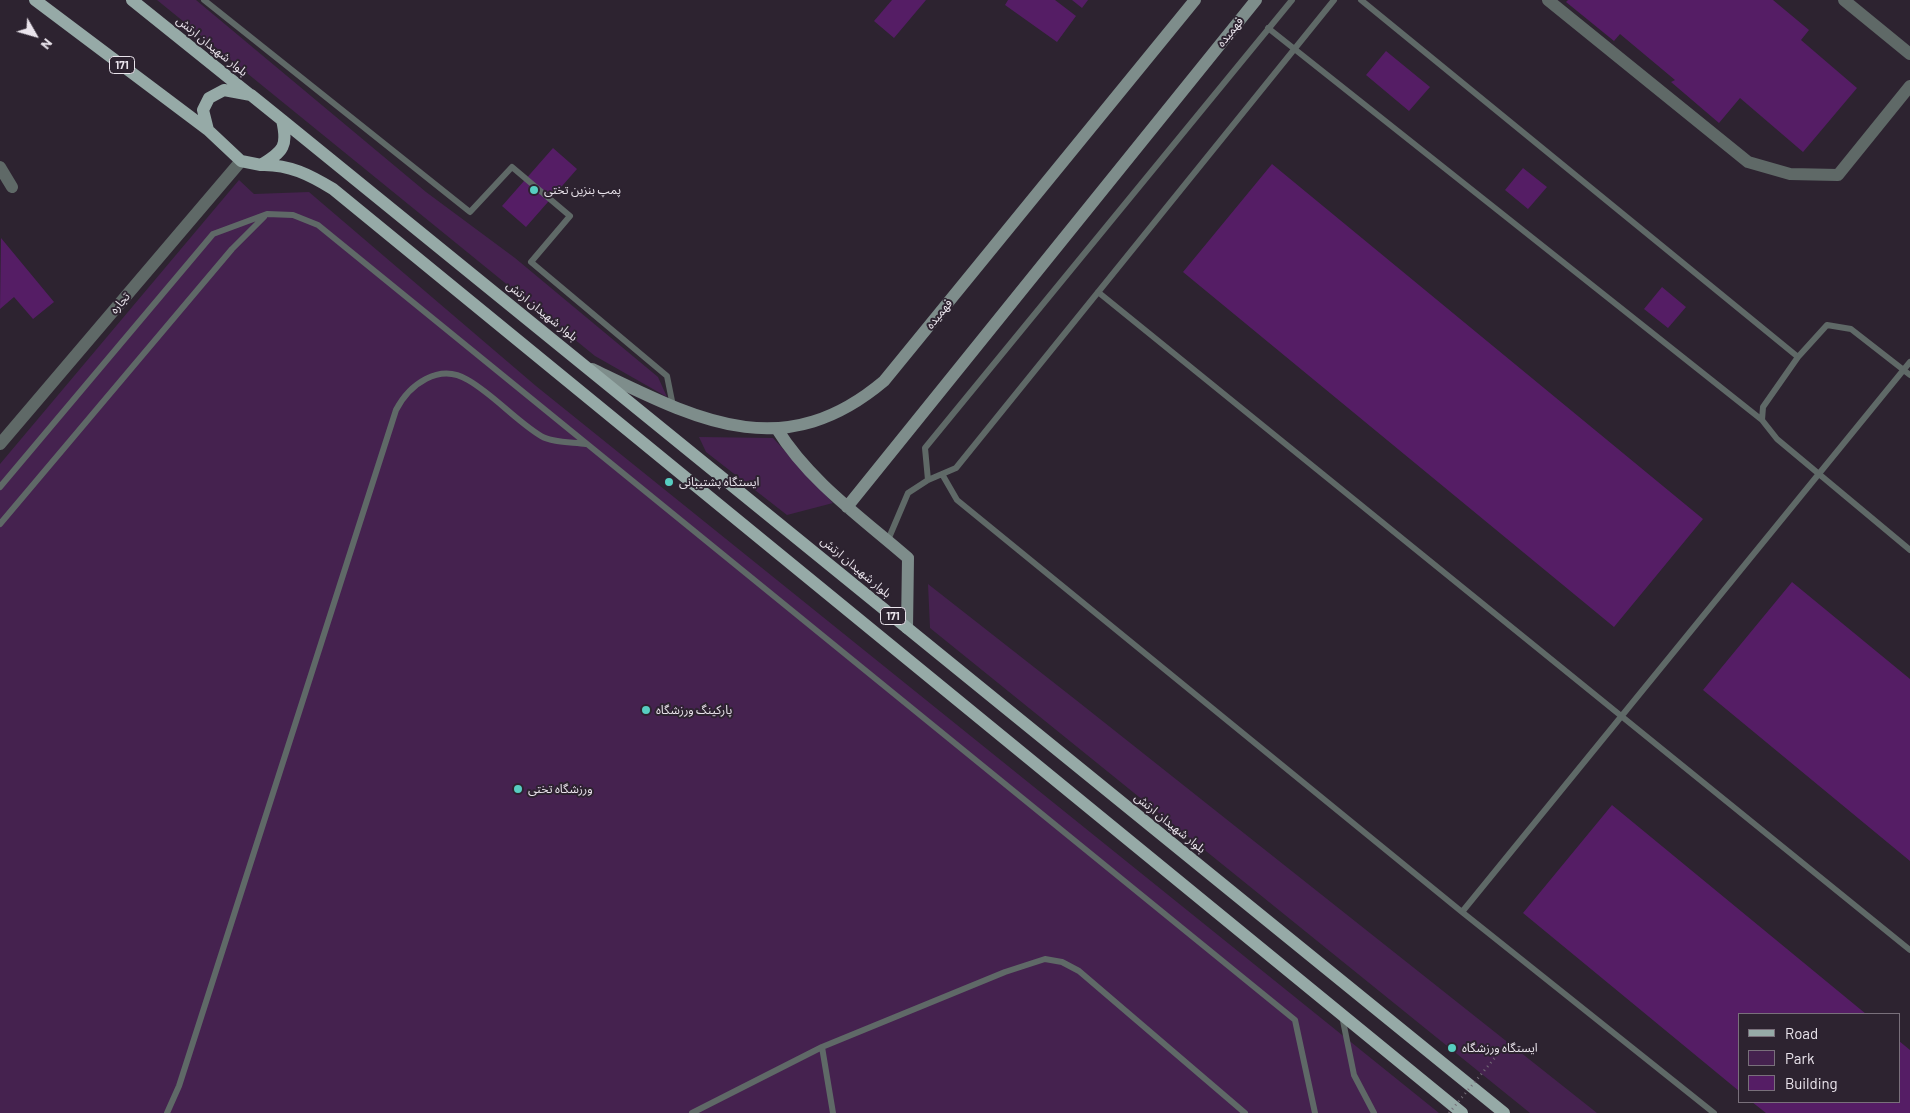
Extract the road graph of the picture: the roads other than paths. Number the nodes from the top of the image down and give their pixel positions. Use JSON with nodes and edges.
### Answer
{"nodes":[{"id":1,"x":35,"y":0,"type":"edge"},
{"id":2,"x":132,"y":0,"type":"edge"},
{"id":3,"x":204,"y":0,"type":"edge"},
{"id":4,"x":1195,"y":0,"type":"edge"},
{"id":5,"x":1256,"y":0,"type":"edge"},
{"id":6,"x":1292,"y":0,"type":"edge"},
{"id":7,"x":1334,"y":0,"type":"edge"},
{"id":8,"x":1361,"y":0,"type":"edge"},
{"id":9,"x":1548,"y":0,"type":"edge"},
{"id":10,"x":1844,"y":0,"type":"edge"},
{"id":11,"x":1268,"y":28,"type":"junction"},
{"id":12,"x":1295,"y":48,"type":"junction"},
{"id":13,"x":1910,"y":54,"type":"edge"},
{"id":14,"x":1910,"y":86,"type":"edge"},
{"id":15,"x":251,"y":95,"type":"junction"},
{"id":16,"x":282,"y":120,"type":"junction"},
{"id":17,"x":208,"y":130,"type":"junction"},
{"id":18,"x":241,"y":161,"type":"junction"},
{"id":19,"x":261,"y":165,"type":"junction"},
{"id":20,"x":0,"y":167,"type":"edge"},
{"id":21,"x":12,"y":187,"type":"dead end"},
{"id":22,"x":267,"y":214,"type":"junction"},
{"id":23,"x":1098,"y":292,"type":"junction"},
{"id":24,"x":1798,"y":358,"type":"junction"},
{"id":25,"x":1910,"y":362,"type":"edge"},
{"id":26,"x":589,"y":368,"type":"junction"},
{"id":27,"x":1903,"y":370,"type":"junction"},
{"id":28,"x":1910,"y":375,"type":"edge"},
{"id":29,"x":674,"y":408,"type":"junction"},
{"id":30,"x":1762,"y":420,"type":"junction"},
{"id":31,"x":777,"y":429,"type":"junction"},
{"id":32,"x":0,"y":444,"type":"edge"},
{"id":33,"x":587,"y":444,"type":"junction"},
{"id":34,"x":942,"y":474,"type":"junction"},
{"id":35,"x":1819,"y":475,"type":"junction"},
{"id":36,"x":928,"y":480,"type":"junction"},
{"id":37,"x":0,"y":487,"type":"edge"},
{"id":38,"x":847,"y":508,"type":"junction"},
{"id":39,"x":0,"y":524,"type":"edge"},
{"id":40,"x":888,"y":540,"type":"junction"},
{"id":41,"x":1910,"y":550,"type":"edge"},
{"id":42,"x":907,"y":628,"type":"junction"},
{"id":43,"x":1621,"y":718,"type":"junction"},
{"id":44,"x":1462,"y":912,"type":"junction"},
{"id":45,"x":1910,"y":950,"type":"edge"},
{"id":46,"x":1342,"y":1015,"type":"junction"},
{"id":47,"x":822,"y":1047,"type":"junction"},
{"id":48,"x":167,"y":1113,"type":"edge"},
{"id":49,"x":692,"y":1113,"type":"edge"},
{"id":50,"x":833,"y":1113,"type":"edge"},
{"id":51,"x":1245,"y":1113,"type":"edge"},
{"id":52,"x":1316,"y":1113,"type":"edge"},
{"id":53,"x":1374,"y":1113,"type":"edge"},
{"id":54,"x":1462,"y":1113,"type":"edge"},
{"id":55,"x":1504,"y":1113,"type":"edge"},
{"id":56,"x":1714,"y":1113,"type":"edge"}],
"edges":[{"from":1,"to":17,"type":"main road","number":"171"},
{"from":2,"to":15,"type":"main road","name":"بلوار شهیدان ارتش"},
{"from":3,"to":29,"type":"lane"},
{"from":4,"to":31,"type":"main road","name":"فهمیده"},
{"from":5,"to":38,"type":"main road","name":"فهمیده"},
{"from":6,"to":11,"type":"lane"},
{"from":7,"to":12,"type":"lane"},
{"from":8,"to":24,"type":"lane"},
{"from":9,"to":14,"type":"street"},
{"from":10,"to":13,"type":"street"},
{"from":11,"to":12,"type":"lane"},
{"from":11,"to":36,"type":"lane"},
{"from":12,"to":23,"type":"lane"},
{"from":12,"to":30,"type":"lane"},
{"from":15,"to":16,"type":"main road"},
{"from":15,"to":17,"type":"main road"},
{"from":16,"to":19,"type":"main road"},
{"from":16,"to":26,"type":"main road","name":"بلوار شهیدان ارتش","number":"171"},
{"from":17,"to":18,"type":"main road"},
{"from":18,"to":19,"type":"main road"},
{"from":18,"to":32,"type":"street","name":"تجاره"},
{"from":19,"to":46,"type":"main road","number":"171"},
{"from":20,"to":21,"type":"street"},
{"from":22,"to":33,"type":"lane"},
{"from":22,"to":37,"type":"lane"},
{"from":22,"to":39,"type":"lane"},
{"from":23,"to":34,"type":"lane"},
{"from":23,"to":43,"type":"lane"},
{"from":24,"to":27,"type":"lane"},
{"from":24,"to":30,"type":"lane"},
{"from":25,"to":27,"type":"lane"},
{"from":26,"to":29,"type":"main road","name":"فهمیده"},
{"from":26,"to":42,"type":"main road","name":"بلوار شهیدان ارتش","number":"171"},
{"from":27,"to":28,"type":"lane"},
{"from":27,"to":35,"type":"lane"},
{"from":29,"to":31,"type":"main road","name":"فهمیده"},
{"from":30,"to":35,"type":"lane"},
{"from":31,"to":38,"type":"main road"},
{"from":33,"to":48,"type":"lane"},
{"from":33,"to":52,"type":"lane"},
{"from":34,"to":36,"type":"lane"},
{"from":34,"to":44,"type":"lane"},
{"from":35,"to":41,"type":"lane"},
{"from":35,"to":43,"type":"lane"},
{"from":36,"to":40,"type":"lane"},
{"from":38,"to":40,"type":"main road"},
{"from":40,"to":42,"type":"main road"},
{"from":42,"to":55,"type":"main road","name":"بلوار شهیدان ارتش","number":"171"},
{"from":43,"to":44,"type":"lane"},
{"from":43,"to":45,"type":"lane"},
{"from":44,"to":56,"type":"lane"},
{"from":46,"to":53,"type":"lane"},
{"from":46,"to":54,"type":"main road","number":"171"},
{"from":47,"to":49,"type":"lane"},
{"from":47,"to":50,"type":"lane"},
{"from":47,"to":51,"type":"lane"}]}
